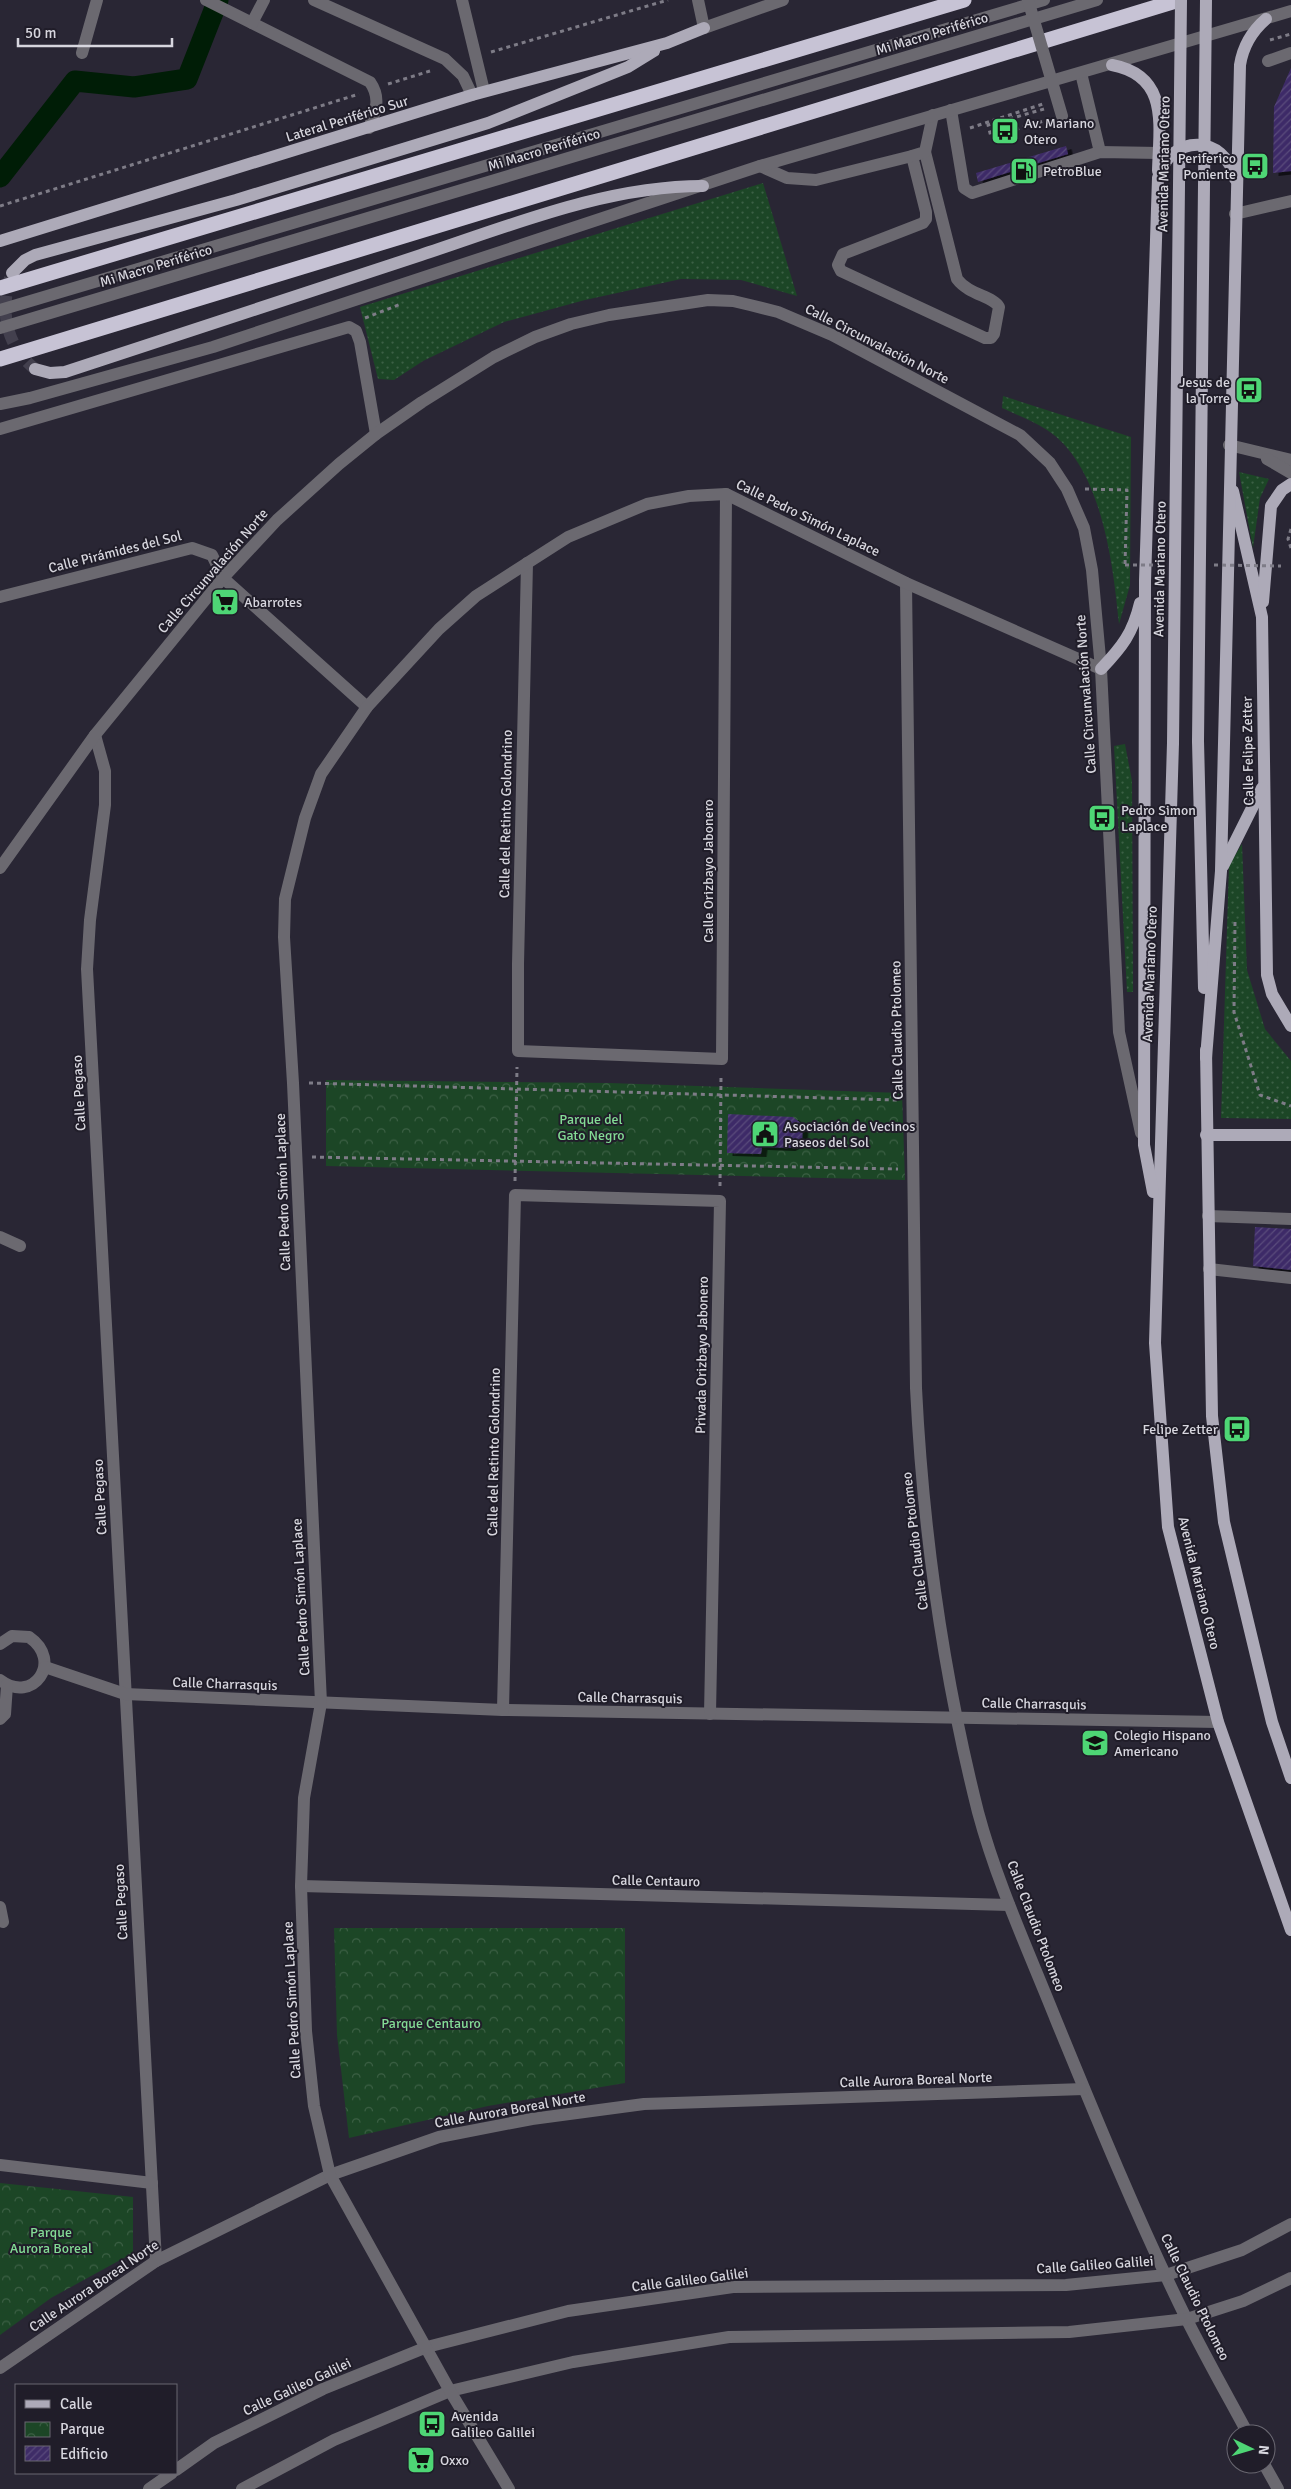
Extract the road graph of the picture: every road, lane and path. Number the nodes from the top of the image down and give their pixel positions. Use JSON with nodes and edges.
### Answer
{"nodes":[{"id":1,"x":97,"y":0,"type":"edge"},
{"id":2,"x":206,"y":0,"type":"edge"},
{"id":3,"x":264,"y":0,"type":"edge"},
{"id":4,"x":314,"y":0,"type":"edge"},
{"id":5,"x":462,"y":0,"type":"edge"},
{"id":6,"x":668,"y":0,"type":"edge"},
{"id":7,"x":698,"y":0,"type":"edge"},
{"id":8,"x":783,"y":0,"type":"edge"},
{"id":9,"x":964,"y":0,"type":"edge"},
{"id":10,"x":1028,"y":0,"type":"edge"},
{"id":11,"x":1044,"y":0,"type":"edge"},
{"id":12,"x":1097,"y":0,"type":"edge"},
{"id":13,"x":1180,"y":0,"type":"edge"},
{"id":14,"x":1206,"y":0,"type":"edge"},
{"id":15,"x":1291,"y":11,"type":"edge"},
{"id":16,"x":1266,"y":19,"type":"junction"},
{"id":17,"x":249,"y":21,"type":"junction"},
{"id":18,"x":704,"y":28,"type":"junction"},
{"id":19,"x":1291,"y":34,"type":"edge"},
{"id":20,"x":666,"y":43,"type":"junction"},
{"id":21,"x":1244,"y":46,"type":"junction"},
{"id":22,"x":82,"y":53,"type":"dead end"},
{"id":23,"x":1291,"y":53,"type":"edge"},
{"id":24,"x":476,"y":57,"type":"junction"},
{"id":25,"x":1268,"y":61,"type":"dead end"},
{"id":26,"x":452,"y":64,"type":"junction"},
{"id":27,"x":1112,"y":65,"type":"junction"},
{"id":28,"x":1081,"y":73,"type":"junction"},
{"id":29,"x":375,"y":89,"type":"junction"},
{"id":30,"x":478,"y":93,"type":"junction"},
{"id":31,"x":1046,"y":104,"type":"dead end"},
{"id":32,"x":951,"y":110,"type":"junction"},
{"id":33,"x":1058,"y":111,"type":"junction"},
{"id":34,"x":933,"y":115,"type":"junction"},
{"id":35,"x":369,"y":128,"type":"junction"},
{"id":36,"x":963,"y":130,"type":"dead end"},
{"id":37,"x":925,"y":152,"type":"junction"},
{"id":38,"x":1100,"y":152,"type":"junction"},
{"id":39,"x":1159,"y":153,"type":"junction"},
{"id":40,"x":912,"y":156,"type":"junction"},
{"id":41,"x":760,"y":166,"type":"junction"},
{"id":42,"x":1236,"y":179,"type":"junction"},
{"id":43,"x":703,"y":186,"type":"junction"},
{"id":44,"x":1158,"y":189,"type":"junction"},
{"id":45,"x":1291,"y":202,"type":"edge"},
{"id":46,"x":0,"y":206,"type":"edge"},
{"id":47,"x":1235,"y":214,"type":"junction"},
{"id":48,"x":0,"y":241,"type":"edge"},
{"id":49,"x":12,"y":273,"type":"tunnel mouth"},
{"id":50,"x":0,"y":288,"type":"edge"},
{"id":51,"x":407,"y":302,"type":"dead end"},
{"id":52,"x":0,"y":310,"type":"edge"},
{"id":53,"x":361,"y":320,"type":"dead end"},
{"id":54,"x":0,"y":328,"type":"edge"},
{"id":55,"x":0,"y":359,"type":"edge"},
{"id":56,"x":34,"y":369,"type":"tunnel mouth"},
{"id":57,"x":0,"y":406,"type":"edge"},
{"id":58,"x":0,"y":429,"type":"edge"},
{"id":59,"x":376,"y":434,"type":"junction"},
{"id":60,"x":1229,"y":445,"type":"junction"},
{"id":61,"x":1256,"y":452,"type":"junction"},
{"id":62,"x":1291,"y":460,"type":"edge"},
{"id":63,"x":1291,"y":473,"type":"edge"},
{"id":64,"x":1228,"y":474,"type":"junction"},
{"id":65,"x":1291,"y":484,"type":"edge"},
{"id":66,"x":1068,"y":489,"type":"junction"},
{"id":67,"x":726,"y":494,"type":"junction"},
{"id":68,"x":1291,"y":530,"type":"edge"},
{"id":69,"x":1291,"y":548,"type":"edge"},
{"id":70,"x":527,"y":563,"type":"junction"},
{"id":71,"x":1125,"y":565,"type":"dead end"},
{"id":72,"x":223,"y":578,"type":"junction"},
{"id":73,"x":1145,"y":581,"type":"junction"},
{"id":74,"x":906,"y":583,"type":"junction"},
{"id":75,"x":0,"y":597,"type":"edge"},
{"id":76,"x":1262,"y":617,"type":"junction"},
{"id":77,"x":1101,"y":669,"type":"junction"},
{"id":78,"x":368,"y":706,"type":"junction"},
{"id":79,"x":94,"y":735,"type":"junction"},
{"id":80,"x":1263,"y":786,"type":"junction"},
{"id":81,"x":0,"y":868,"type":"edge"},
{"id":82,"x":1221,"y":871,"type":"junction"},
{"id":83,"x":1291,"y":1026,"type":"edge"},
{"id":84,"x":518,"y":1051,"type":"junction"},
{"id":85,"x":1206,"y":1058,"type":"junction"},
{"id":86,"x":722,"y":1059,"type":"junction"},
{"id":87,"x":293,"y":1083,"type":"junction"},
{"id":88,"x":517,"y":1089,"type":"junction"},
{"id":89,"x":721,"y":1095,"type":"junction"},
{"id":90,"x":913,"y":1101,"type":"junction"},
{"id":91,"x":1206,"y":1135,"type":"junction"},
{"id":92,"x":1291,"y":1136,"type":"edge"},
{"id":93,"x":1144,"y":1145,"type":"junction"},
{"id":94,"x":296,"y":1157,"type":"junction"},
{"id":95,"x":516,"y":1160,"type":"junction"},
{"id":96,"x":720,"y":1165,"type":"junction"},
{"id":97,"x":913,"y":1170,"type":"junction"},
{"id":98,"x":515,"y":1194,"type":"junction"},
{"id":99,"x":720,"y":1200,"type":"junction"},
{"id":100,"x":1158,"y":1212,"type":"junction"},
{"id":101,"x":1208,"y":1216,"type":"junction"},
{"id":102,"x":1291,"y":1218,"type":"edge"},
{"id":103,"x":0,"y":1237,"type":"edge"},
{"id":104,"x":20,"y":1246,"type":"dead end"},
{"id":105,"x":1209,"y":1269,"type":"junction"},
{"id":106,"x":1291,"y":1278,"type":"edge"},
{"id":107,"x":0,"y":1644,"type":"edge"},
{"id":108,"x":45,"y":1667,"type":"junction"},
{"id":109,"x":4,"y":1683,"type":"edge"},
{"id":110,"x":125,"y":1694,"type":"junction"},
{"id":111,"x":321,"y":1703,"type":"junction"},
{"id":112,"x":502,"y":1710,"type":"junction"},
{"id":113,"x":710,"y":1714,"type":"junction"},
{"id":114,"x":957,"y":1718,"type":"junction"},
{"id":115,"x":0,"y":1719,"type":"edge"},
{"id":116,"x":1218,"y":1722,"type":"junction"},
{"id":117,"x":1291,"y":1778,"type":"edge"},
{"id":118,"x":301,"y":1886,"type":"junction"},
{"id":119,"x":1009,"y":1905,"type":"junction"},
{"id":120,"x":1286,"y":1906,"type":"edge"},
{"id":121,"x":0,"y":1907,"type":"edge"},
{"id":122,"x":3,"y":1922,"type":"dead end"},
{"id":123,"x":1291,"y":1930,"type":"edge"},
{"id":124,"x":1084,"y":2089,"type":"junction"},
{"id":125,"x":0,"y":2165,"type":"edge"},
{"id":126,"x":330,"y":2175,"type":"junction"},
{"id":127,"x":152,"y":2183,"type":"junction"},
{"id":128,"x":1291,"y":2224,"type":"edge"},
{"id":129,"x":156,"y":2261,"type":"junction"},
{"id":130,"x":1166,"y":2275,"type":"junction"},
{"id":131,"x":1291,"y":2278,"type":"edge"},
{"id":132,"x":1187,"y":2319,"type":"junction"},
{"id":133,"x":427,"y":2348,"type":"junction"},
{"id":134,"x":0,"y":2368,"type":"edge"},
{"id":135,"x":450,"y":2391,"type":"junction"},
{"id":136,"x":1243,"y":2424,"type":"edge"},
{"id":137,"x":178,"y":2469,"type":"edge"},
{"id":138,"x":171,"y":2474,"type":"edge"},
{"id":139,"x":1270,"y":2474,"type":"edge"},
{"id":140,"x":149,"y":2489,"type":"edge"},
{"id":141,"x":242,"y":2489,"type":"edge"},
{"id":142,"x":509,"y":2489,"type":"edge"},
{"id":143,"x":1278,"y":2489,"type":"edge"}],
"edges":[{"from":1,"to":22,"type":"street"},
{"from":2,"to":17,"type":"street"},
{"from":3,"to":17,"type":"street"},
{"from":4,"to":26,"type":"street"},
{"from":5,"to":24,"type":"street"},
{"from":6,"to":24,"type":"path"},
{"from":7,"to":18,"type":"street"},
{"from":8,"to":18,"type":"street"},
{"from":9,"to":50,"type":"highway"},
{"from":10,"to":33,"type":"street","bridge":true},
{"from":11,"to":52,"type":"street","name":"Mi Macro Periférico"},
{"from":12,"to":54,"type":"street","name":"Mi Macro Periférico"},
{"from":13,"to":55,"type":"highway"},
{"from":13,"to":100,"type":"main road","name":"Avenida Mariano Otero","bridge":true},
{"from":14,"to":85,"type":"main road","bridge":true},
{"from":15,"to":16,"type":"street"},
{"from":16,"to":21,"type":"main road"},
{"from":16,"to":27,"type":"street"},
{"from":17,"to":29,"type":"street"},
{"from":18,"to":20,"type":"main road","name":"Lateral Periférico Sur"},
{"from":19,"to":21,"type":"path"},
{"from":20,"to":30,"type":"main road","name":"Lateral Periférico Sur"},
{"from":20,"to":49,"type":"main road"},
{"from":21,"to":42,"type":"main road"},
{"from":23,"to":25,"type":"street"},
{"from":24,"to":30,"type":"street"},
{"from":26,"to":29,"type":"path"},
{"from":26,"to":30,"type":"street"},
{"from":27,"to":28,"type":"street"},
{"from":27,"to":39,"type":"main road"},
{"from":28,"to":32,"type":"street"},
{"from":28,"to":38,"type":"street"},
{"from":29,"to":35,"type":"street"},
{"from":29,"to":46,"type":"path"},
{"from":30,"to":35,"type":"main road","name":"Lateral Periférico Sur"},
{"from":31,"to":36,"type":"path"},
{"from":32,"to":34,"type":"street"},
{"from":32,"to":38,"type":"street"},
{"from":33,"to":33,"type":"path"},
{"from":34,"to":37,"type":"street"},
{"from":34,"to":41,"type":"street"},
{"from":35,"to":48,"type":"main road","name":"Lateral Periférico Sur"},
{"from":37,"to":40,"type":"street"},
{"from":37,"to":40,"type":"street"},
{"from":38,"to":39,"type":"street"},
{"from":39,"to":44,"type":"main road"},
{"from":40,"to":41,"type":"street"},
{"from":41,"to":43,"type":"street"},
{"from":42,"to":44,"type":"main road"},
{"from":42,"to":47,"type":"main road"},
{"from":43,"to":56,"type":"main road"},
{"from":43,"to":57,"type":"street"},
{"from":44,"to":73,"type":"main road"},
{"from":45,"to":47,"type":"street"},
{"from":47,"to":60,"type":"main road"},
{"from":51,"to":53,"type":"path"},
{"from":58,"to":59,"type":"street"},
{"from":59,"to":66,"type":"street","name":"Calle Circunvalación Norte"},
{"from":59,"to":72,"type":"street","name":"Calle Circunvalación Norte"},
{"from":60,"to":61,"type":"street"},
{"from":60,"to":64,"type":"main road"},
{"from":61,"to":62,"type":"street"},
{"from":61,"to":63,"type":"street"},
{"from":64,"to":76,"type":"main road","name":"Calle Felipe Zetter"},
{"from":64,"to":82,"type":"main road"},
{"from":65,"to":76,"type":"main road"},
{"from":66,"to":71,"type":"path"},
{"from":66,"to":77,"type":"street","name":"Calle Circunvalación Norte"},
{"from":67,"to":70,"type":"street","name":"Calle Pedro Simón Laplace"},
{"from":67,"to":74,"type":"street","name":"Calle Pedro Simón Laplace"},
{"from":67,"to":86,"type":"street","name":"Calle Orizbayo Jabonero"},
{"from":68,"to":69,"type":"path"},
{"from":70,"to":78,"type":"street","name":"Calle Pedro Simón Laplace"},
{"from":70,"to":84,"type":"street","name":"Calle del Retinto Golondrino"},
{"from":72,"to":75,"type":"street","name":"Calle Pirámides del Sol"},
{"from":72,"to":78,"type":"street"},
{"from":72,"to":79,"type":"street","name":"Calle Circunvalación Norte"},
{"from":73,"to":77,"type":"main road"},
{"from":73,"to":93,"type":"main road"},
{"from":74,"to":77,"type":"street","name":"Calle Pedro Simón Laplace"},
{"from":74,"to":90,"type":"street","name":"Calle Claudio Ptolomeo"},
{"from":76,"to":80,"type":"main road","name":"Calle Felipe Zetter"},
{"from":77,"to":93,"type":"street","name":"Calle Circunvalación Norte"},
{"from":78,"to":87,"type":"street","name":"Calle Pedro Simón Laplace"},
{"from":79,"to":81,"type":"street","name":"Calle Circunvalación Norte"},
{"from":79,"to":110,"type":"street","name":"Calle Pegaso"},
{"from":80,"to":82,"type":"main road"},
{"from":80,"to":83,"type":"main road","name":"Calle Felipe Zetter"},
{"from":82,"to":85,"type":"main road"},
{"from":84,"to":86,"type":"street"},
{"from":84,"to":88,"type":"path"},
{"from":85,"to":91,"type":"main road"},
{"from":86,"to":89,"type":"path"},
{"from":87,"to":88,"type":"path"},
{"from":87,"to":94,"type":"street","name":"Calle Pedro Simón Laplace"},
{"from":88,"to":89,"type":"path"},
{"from":88,"to":95,"type":"path"},
{"from":89,"to":90,"type":"path"},
{"from":89,"to":96,"type":"path"},
{"from":90,"to":97,"type":"street","name":"Calle Claudio Ptolomeo"},
{"from":91,"to":92,"type":"main road"},
{"from":91,"to":101,"type":"main road"},
{"from":93,"to":100,"type":"main road"},
{"from":94,"to":95,"type":"path"},
{"from":94,"to":111,"type":"street","name":"Calle Pedro Simón Laplace"},
{"from":95,"to":96,"type":"path"},
{"from":95,"to":98,"type":"path"},
{"from":96,"to":97,"type":"path"},
{"from":96,"to":99,"type":"path"},
{"from":97,"to":114,"type":"street","name":"Calle Claudio Ptolomeo"},
{"from":98,"to":99,"type":"street"},
{"from":98,"to":112,"type":"street","name":"Calle del Retinto Golondrino"},
{"from":99,"to":113,"type":"street","name":"Privada Orizbayo Jabonero"},
{"from":100,"to":116,"type":"main road","name":"Avenida Mariano Otero"},
{"from":101,"to":102,"type":"street"},
{"from":101,"to":105,"type":"main road"},
{"from":103,"to":104,"type":"street"},
{"from":105,"to":106,"type":"street"},
{"from":105,"to":117,"type":"main road"},
{"from":107,"to":108,"type":"street"},
{"from":108,"to":109,"type":"street"},
{"from":108,"to":110,"type":"street","name":"Calle Charrasquis"},
{"from":109,"to":115,"type":"street"},
{"from":110,"to":111,"type":"street","name":"Calle Charrasquis"},
{"from":110,"to":127,"type":"street","name":"Calle Pegaso"},
{"from":111,"to":112,"type":"street","name":"Calle Charrasquis"},
{"from":111,"to":118,"type":"street","name":"Calle Pedro Simón Laplace"},
{"from":112,"to":113,"type":"street","name":"Calle Charrasquis"},
{"from":113,"to":114,"type":"street","name":"Calle Charrasquis"},
{"from":114,"to":116,"type":"street","name":"Calle Charrasquis"},
{"from":114,"to":119,"type":"street","name":"Calle Claudio Ptolomeo"},
{"from":116,"to":120,"type":"main road","name":"Avenida Mariano Otero"},
{"from":118,"to":119,"type":"street","name":"Calle Centauro"},
{"from":118,"to":126,"type":"street","name":"Calle Pedro Simón Laplace"},
{"from":119,"to":124,"type":"street","name":"Calle Claudio Ptolomeo"},
{"from":120,"to":123,"type":"main road","name":"Avenida Mariano Otero"},
{"from":121,"to":122,"type":"street"},
{"from":124,"to":126,"type":"street","name":"Calle Aurora Boreal Norte"},
{"from":124,"to":130,"type":"street","name":"Calle Claudio Ptolomeo"},
{"from":125,"to":127,"type":"street"},
{"from":126,"to":129,"type":"street","name":"Calle Aurora Boreal Norte"},
{"from":126,"to":133,"type":"street","name":"Calle Pedro Simón Laplace"},
{"from":127,"to":129,"type":"street","name":"Calle Pegaso"},
{"from":128,"to":130,"type":"street","name":"Calle Galileo Galilei"},
{"from":129,"to":134,"type":"street","name":"Calle Aurora Boreal Norte"},
{"from":130,"to":132,"type":"street","name":"Calle Claudio Ptolomeo"},
{"from":130,"to":133,"type":"street","name":"Calle Galileo Galilei"},
{"from":131,"to":132,"type":"street"},
{"from":132,"to":135,"type":"street"},
{"from":132,"to":136,"type":"street","name":"Calle Claudio Ptolomeo"},
{"from":133,"to":135,"type":"street","name":"Calle Pedro Simón Laplace"},
{"from":133,"to":137,"type":"street","name":"Calle Galileo Galilei"},
{"from":135,"to":141,"type":"street"},
{"from":135,"to":142,"type":"street","name":"Calle Pedro Simón Laplace"},
{"from":138,"to":140,"type":"street"},
{"from":139,"to":143,"type":"street"}]}
